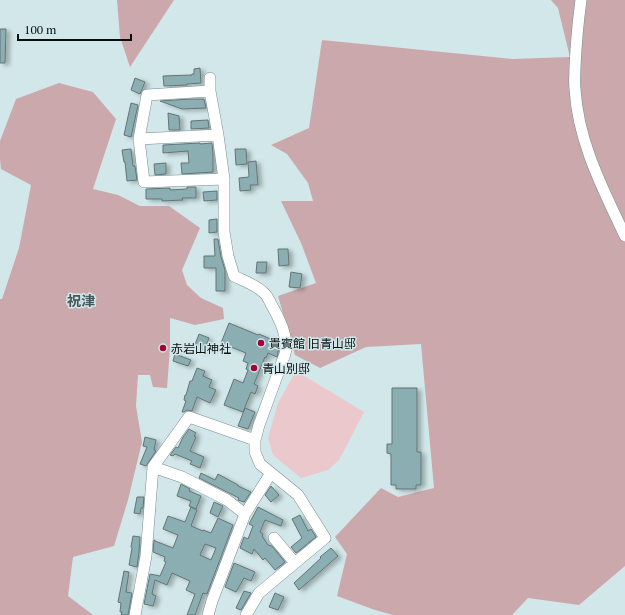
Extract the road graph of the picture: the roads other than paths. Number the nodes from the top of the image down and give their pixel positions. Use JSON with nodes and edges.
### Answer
{"nodes":[{"id":1,"x":580,"y":0,"type":"edge"},
{"id":2,"x":210,"y":78,"type":"dead end"},
{"id":3,"x":210,"y":91,"type":"junction"},
{"id":4,"x":218,"y":135,"type":"junction"},
{"id":5,"x":139,"y":139,"type":"junction"},
{"id":6,"x":224,"y":179,"type":"junction"},
{"id":7,"x":625,"y":236,"type":"edge"},
{"id":8,"x":255,"y":440,"type":"junction"},
{"id":9,"x":153,"y":467,"type":"junction"},
{"id":10,"x":271,"y":473,"type":"junction"},
{"id":11,"x":245,"y":514,"type":"junction"},
{"id":12,"x":274,"y":538,"type":"dead end"},
{"id":13,"x":295,"y":563,"type":"junction"},
{"id":14,"x":134,"y":615,"type":"edge"},
{"id":15,"x":208,"y":615,"type":"edge"},
{"id":16,"x":246,"y":615,"type":"edge"}],
"edges":[{"from":1,"to":7,"type":"street"},
{"from":2,"to":3,"type":"street"},
{"from":3,"to":4,"type":"street"},
{"from":3,"to":5,"type":"street"},
{"from":4,"to":5,"type":"street"},
{"from":4,"to":6,"type":"street"},
{"from":5,"to":6,"type":"street"},
{"from":6,"to":8,"type":"street"},
{"from":8,"to":9,"type":"street"},
{"from":8,"to":10,"type":"street"},
{"from":9,"to":11,"type":"street"},
{"from":9,"to":14,"type":"street"},
{"from":10,"to":11,"type":"street"},
{"from":10,"to":13,"type":"street"},
{"from":11,"to":15,"type":"street"},
{"from":12,"to":13,"type":"street"},
{"from":13,"to":16,"type":"street"}]}
